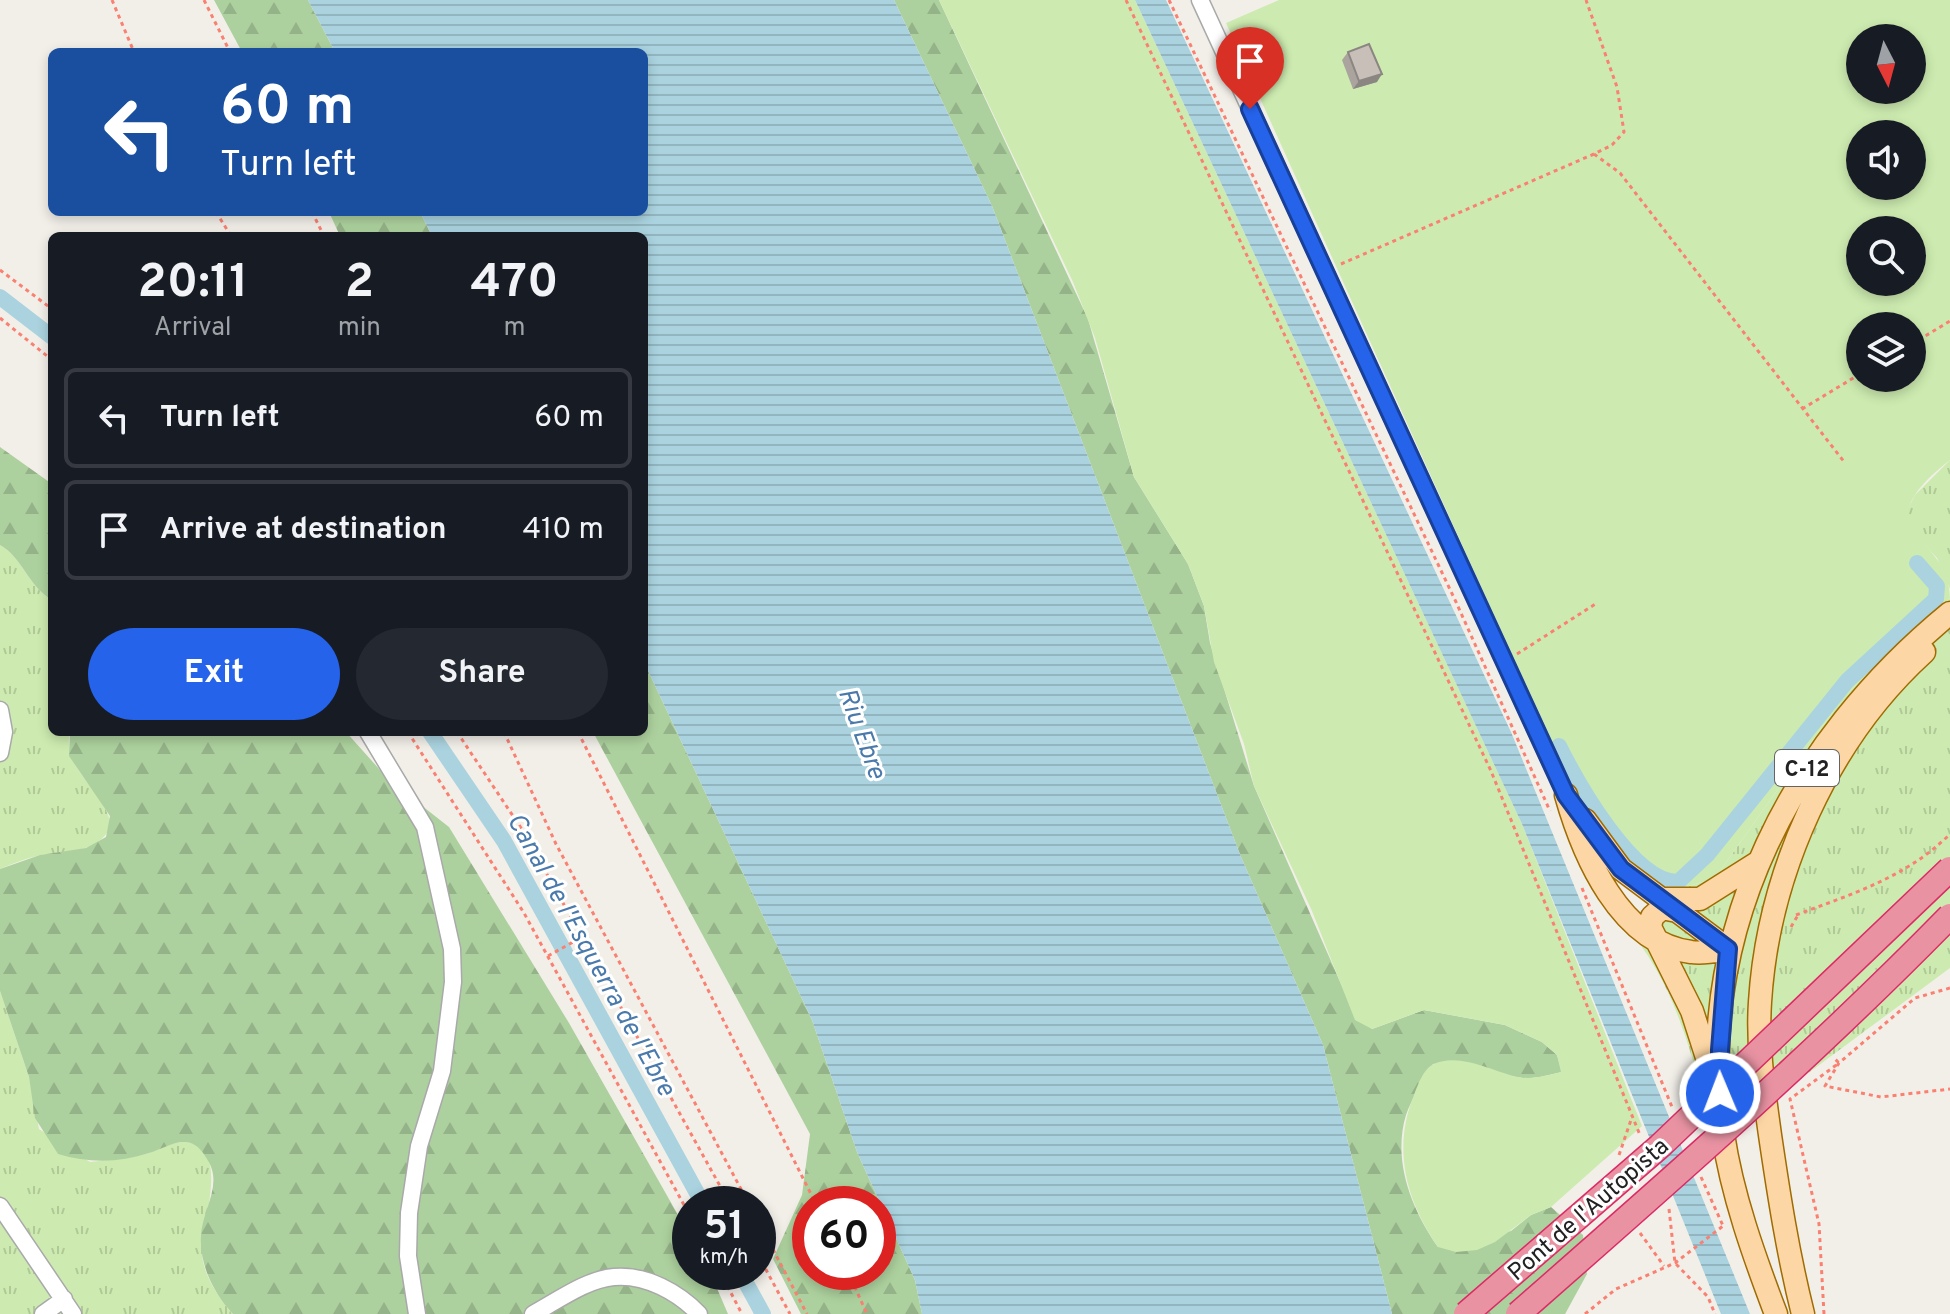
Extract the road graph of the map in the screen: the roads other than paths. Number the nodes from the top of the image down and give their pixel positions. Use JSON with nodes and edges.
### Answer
{"nodes":[{"id":1,"x":1200,"y":0,"type":"edge"},
{"id":2,"x":1950,"y":613,"type":"edge"},
{"id":3,"x":1950,"y":629,"type":"edge"},
{"id":4,"x":1903,"y":674,"type":"junction"},
{"id":5,"x":1874,"y":685,"type":"junction"},
{"id":6,"x":0,"y":710,"type":"edge"},
{"id":7,"x":370,"y":736,"type":"edge"},
{"id":8,"x":0,"y":753,"type":"edge"},
{"id":9,"x":1566,"y":795,"type":"junction"},
{"id":10,"x":1757,"y":863,"type":"junction"},
{"id":11,"x":1950,"y":869,"type":"edge"},
{"id":12,"x":1650,"y":892,"type":"junction"},
{"id":13,"x":1682,"y":912,"type":"junction"},
{"id":14,"x":1950,"y":916,"type":"edge"},
{"id":15,"x":1654,"y":937,"type":"junction"},
{"id":16,"x":1728,"y":949,"type":"junction"},
{"id":17,"x":1721,"y":1109,"type":"junction"},
{"id":18,"x":0,"y":1206,"type":"edge"},
{"id":19,"x":68,"y":1306,"type":"edge"},
{"id":20,"x":43,"y":1314,"type":"edge"},
{"id":21,"x":417,"y":1314,"type":"edge"},
{"id":22,"x":533,"y":1314,"type":"edge"},
{"id":23,"x":699,"y":1314,"type":"edge"},
{"id":24,"x":1466,"y":1314,"type":"edge"},
{"id":25,"x":1518,"y":1314,"type":"edge"},
{"id":26,"x":1776,"y":1314,"type":"edge"},
{"id":27,"x":1803,"y":1314,"type":"edge"}],
"edges":[{"from":1,"to":9,"type":"street"},
{"from":2,"to":5,"type":"main road","number":"C-12"},
{"from":3,"to":4,"type":"main road","number":"C-12"},
{"from":4,"to":5,"type":"main road","number":"C-12"},
{"from":4,"to":27,"type":"main road","number":"C-12"},
{"from":5,"to":10,"type":"main road","number":"C-12"},
{"from":6,"to":8,"type":"street"},
{"from":7,"to":21,"type":"street"},
{"from":9,"to":12,"type":"main road"},
{"from":9,"to":15,"type":"main road"},
{"from":10,"to":12,"type":"main road"},
{"from":10,"to":16,"type":"main road","number":"C-12"},
{"from":11,"to":24,"type":"highway","name":"Pont de l'Autopista","bridge":true},
{"from":12,"to":13,"type":"main road"},
{"from":13,"to":15,"type":"main road"},
{"from":13,"to":16,"type":"main road"},
{"from":14,"to":25,"type":"highway","name":"Pont de l'Autopista","bridge":true},
{"from":15,"to":16,"type":"main road"},
{"from":15,"to":17,"type":"main road"},
{"from":16,"to":17,"type":"main road","number":"C-12"},
{"from":17,"to":26,"type":"main road","number":"C-12"},
{"from":18,"to":19,"type":"street"},
{"from":19,"to":20,"type":"street"},
{"from":22,"to":23,"type":"street"}]}
